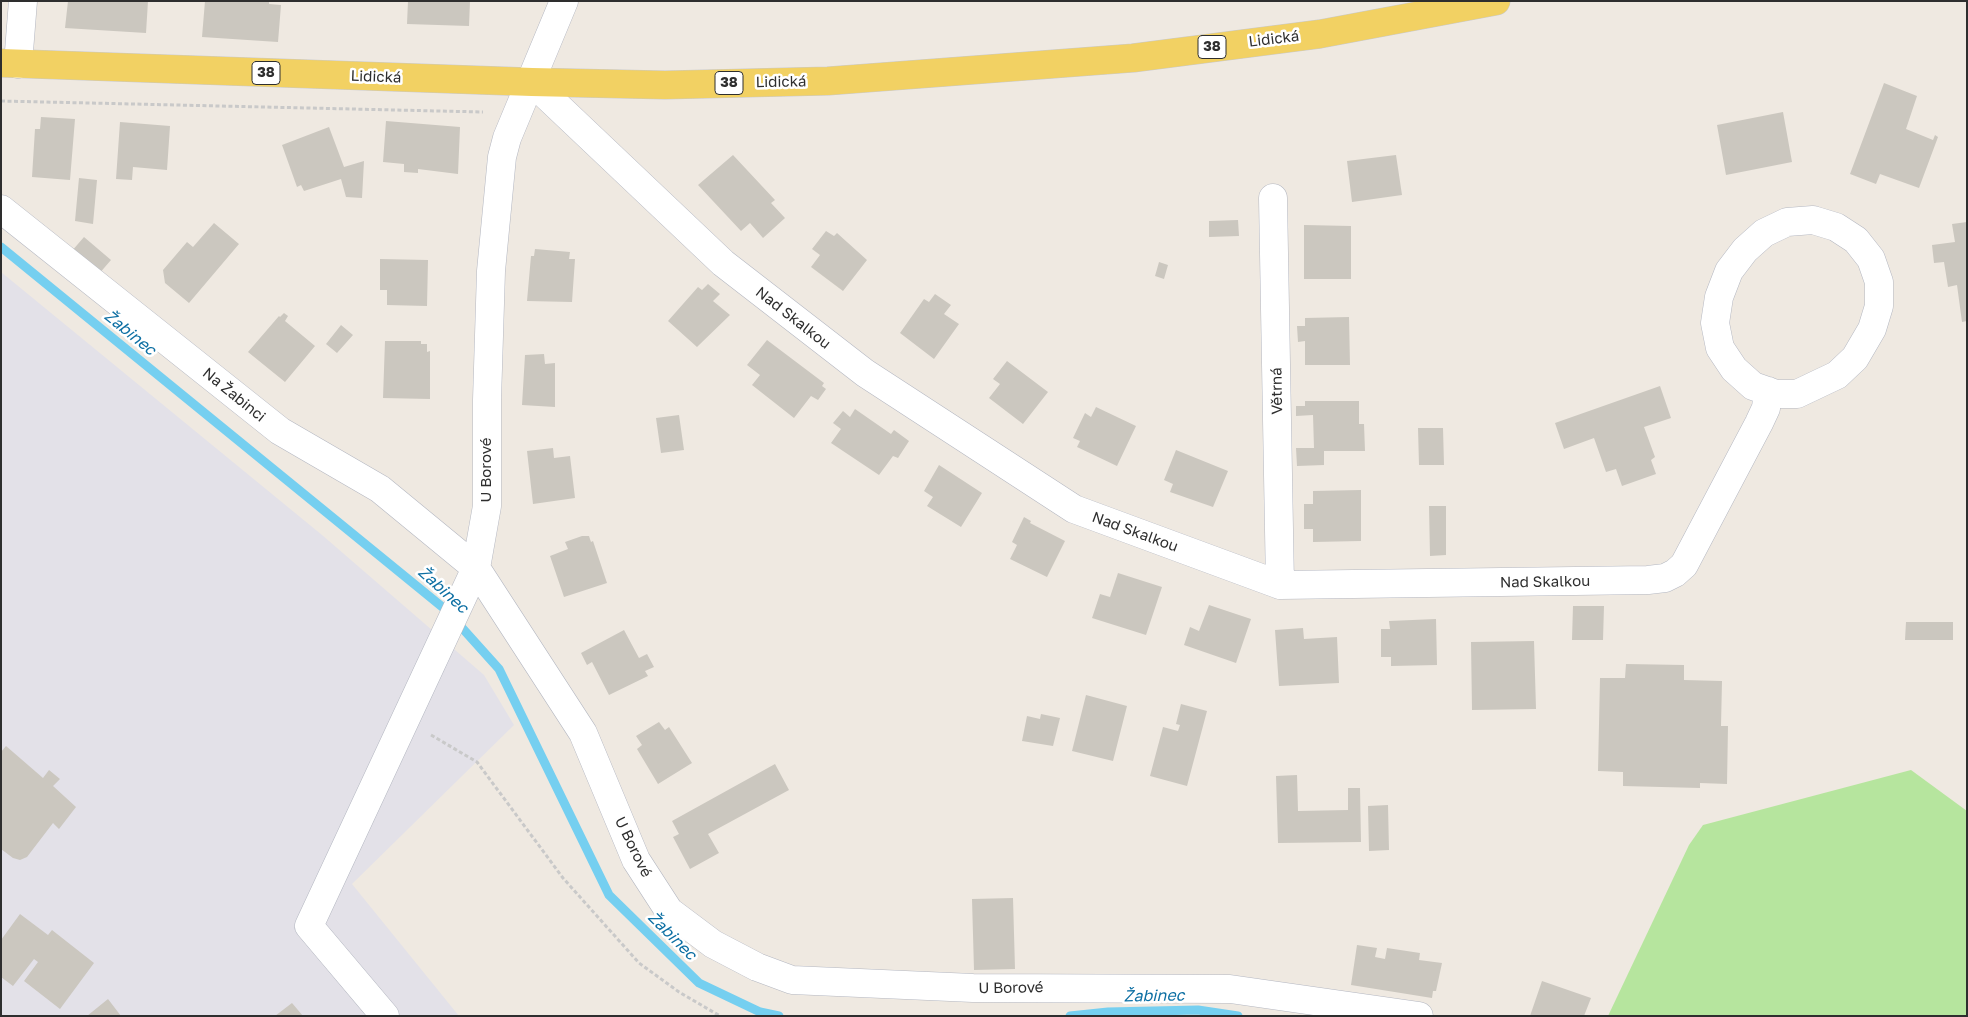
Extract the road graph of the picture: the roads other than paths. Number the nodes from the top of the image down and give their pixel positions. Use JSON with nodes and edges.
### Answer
{"nodes":[{"id":1,"x":23,"y":1,"type":"edge"},
{"id":2,"x":564,"y":1,"type":"edge"},
{"id":3,"x":1496,"y":1,"type":"edge"},
{"id":4,"x":10,"y":63,"type":"edge"},
{"id":5,"x":532,"y":82,"type":"junction"},
{"id":6,"x":1273,"y":198,"type":"dead end"},
{"id":7,"x":1,"y":209,"type":"edge"},
{"id":8,"x":1768,"y":391,"type":"junction"},
{"id":9,"x":476,"y":568,"type":"junction"},
{"id":10,"x":1280,"y":585,"type":"junction"},
{"id":11,"x":385,"y":1016,"type":"edge"},
{"id":12,"x":1419,"y":1016,"type":"edge"}],
"edges":[{"from":1,"to":4,"type":"street"},
{"from":2,"to":5,"type":"street","name":"U Borové"},
{"from":3,"to":5,"type":"main road","name":"Lidická","number":"38"},
{"from":4,"to":5,"type":"main road","name":"Lidická","number":"38"},
{"from":5,"to":9,"type":"street","name":"U Borové"},
{"from":5,"to":10,"type":"street","name":"Nad Skalkou"},
{"from":6,"to":10,"type":"street","name":"Větrná"},
{"from":7,"to":9,"type":"street","name":"Na Žabinci"},
{"from":8,"to":8,"type":"street"},
{"from":8,"to":10,"type":"street","name":"Nad Skalkou"},
{"from":9,"to":11,"type":"street"},
{"from":9,"to":12,"type":"street","name":"U Borové"}]}
